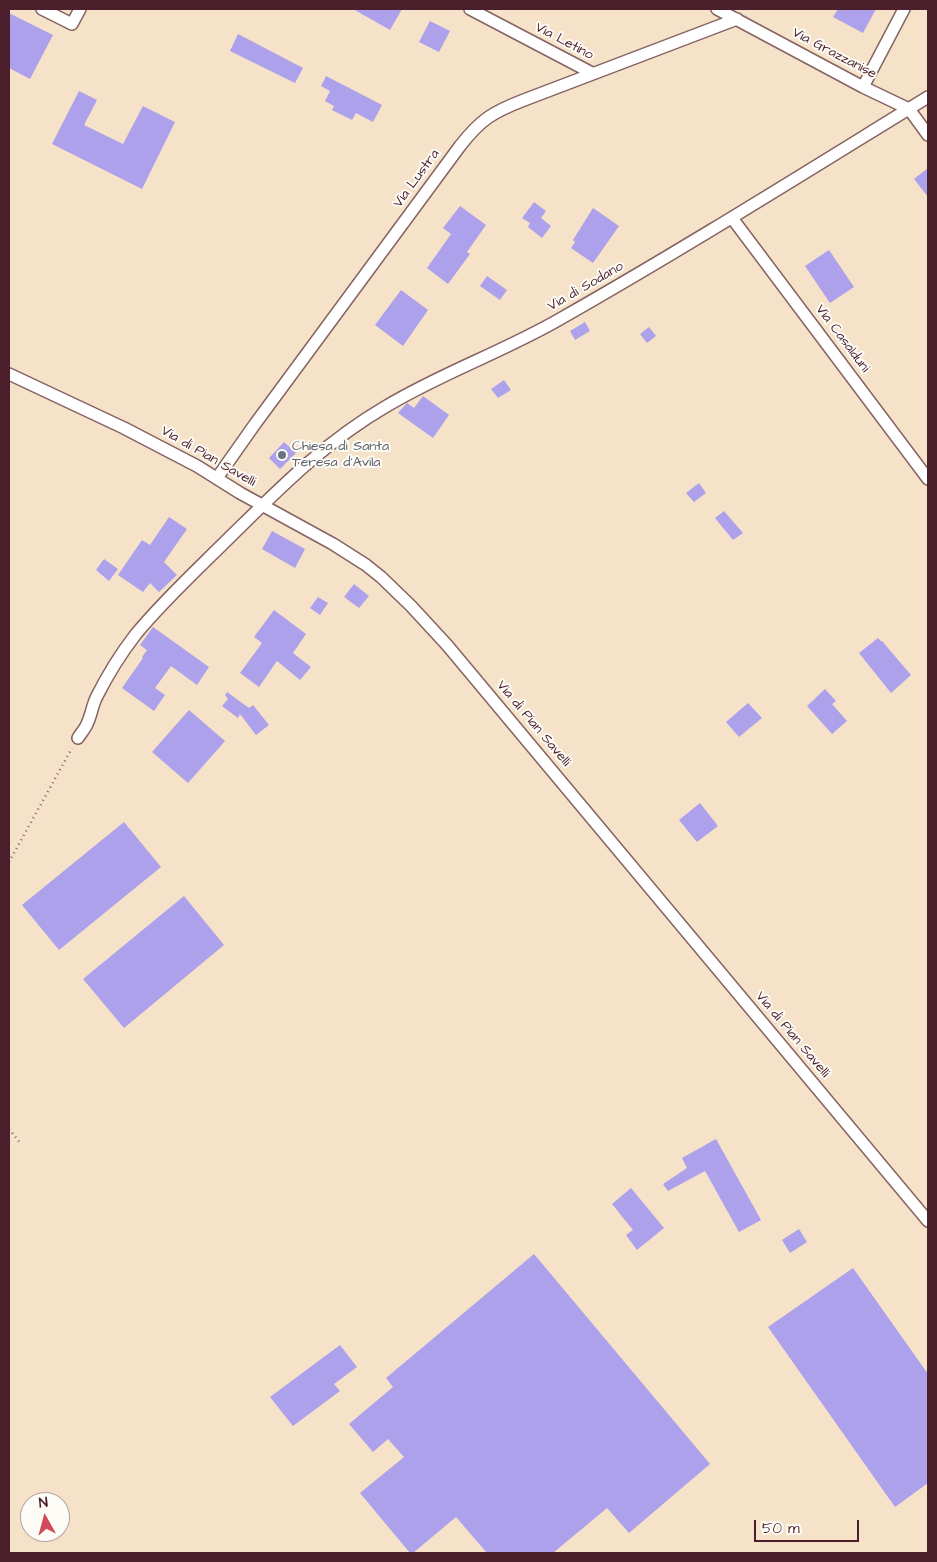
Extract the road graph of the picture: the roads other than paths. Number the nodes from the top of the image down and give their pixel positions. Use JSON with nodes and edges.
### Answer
{"nodes":[{"id":1,"x":42,"y":9,"type":"edge"},
{"id":2,"x":80,"y":9,"type":"edge"},
{"id":3,"x":470,"y":9,"type":"edge"},
{"id":4,"x":717,"y":9,"type":"edge"},
{"id":5,"x":904,"y":9,"type":"edge"},
{"id":6,"x":737,"y":20,"type":"junction"},
{"id":7,"x":592,"y":73,"type":"junction"},
{"id":8,"x":863,"y":87,"type":"junction"},
{"id":9,"x":928,"y":97,"type":"edge"},
{"id":10,"x":909,"y":109,"type":"junction"},
{"id":11,"x":928,"y":136,"type":"edge"},
{"id":12,"x":732,"y":218,"type":"junction"},
{"id":13,"x":9,"y":374,"type":"edge"},
{"id":14,"x":217,"y":478,"type":"junction"},
{"id":15,"x":928,"y":479,"type":"edge"},
{"id":16,"x":263,"y":505,"type":"junction"},
{"id":17,"x":78,"y":738,"type":"road end"},
{"id":18,"x":928,"y":1221,"type":"edge"}],
"edges":[{"from":1,"to":2,"type":"street"},
{"from":3,"to":7,"type":"street","name":"Via Letino"},
{"from":4,"to":6,"type":"street","name":"Via Grazzanise"},
{"from":5,"to":8,"type":"street"},
{"from":6,"to":7,"type":"street","name":"Via Lustra"},
{"from":6,"to":8,"type":"street","name":"Via Grazzanise"},
{"from":7,"to":14,"type":"street","name":"Via Lustra"},
{"from":8,"to":10,"type":"street","name":"Via Grazzanise"},
{"from":9,"to":10,"type":"street","name":"Via di Sodano"},
{"from":10,"to":11,"type":"street","name":"Via Grazzanise"},
{"from":10,"to":12,"type":"street","name":"Via di Sodano"},
{"from":12,"to":15,"type":"street","name":"Via Casalduni"},
{"from":12,"to":16,"type":"street","name":"Via di Sodano"},
{"from":13,"to":14,"type":"street","name":"Via di Pian Savelli"},
{"from":14,"to":16,"type":"street","name":"Via di Pian Savelli"},
{"from":16,"to":17,"type":"street","name":"Via di Sodano"},
{"from":16,"to":18,"type":"street","name":"Via di Pian Savelli"}]}
